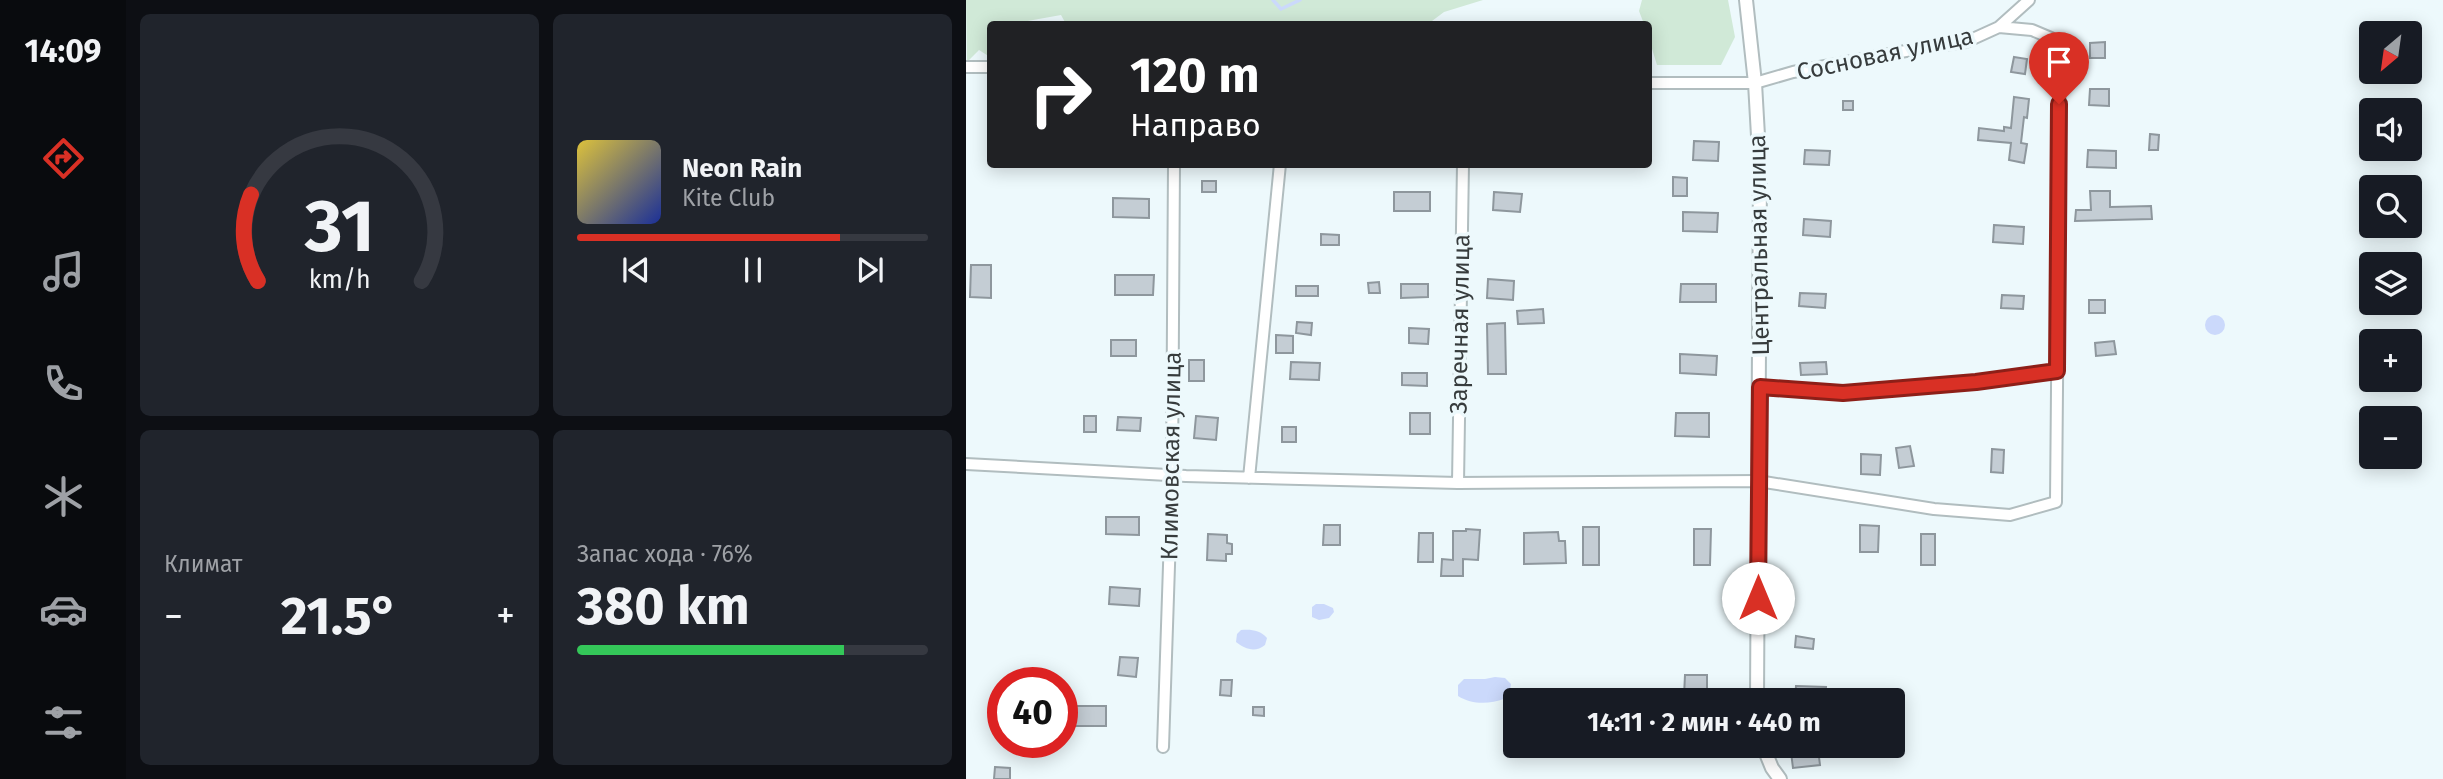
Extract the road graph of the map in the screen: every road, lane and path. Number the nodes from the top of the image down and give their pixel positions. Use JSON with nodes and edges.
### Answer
{"nodes":[{"id":1,"x":1746,"y":0,"type":"edge"},
{"id":2,"x":2029,"y":0,"type":"edge"},
{"id":3,"x":1999,"y":27,"type":"junction"},
{"id":4,"x":966,"y":67,"type":"edge"},
{"id":5,"x":987,"y":67,"type":"edge"},
{"id":6,"x":1652,"y":83,"type":"edge"},
{"id":7,"x":1755,"y":83,"type":"junction"},
{"id":8,"x":1174,"y":168,"type":"edge"},
{"id":9,"x":1280,"y":168,"type":"edge"},
{"id":10,"x":1463,"y":168,"type":"edge"},
{"id":11,"x":2057,"y":371,"type":"junction"},
{"id":12,"x":1760,"y":387,"type":"junction"},
{"id":13,"x":966,"y":464,"type":"edge"},
{"id":14,"x":1172,"y":475,"type":"junction"},
{"id":15,"x":1248,"y":478,"type":"junction"},
{"id":16,"x":1758,"y":481,"type":"junction"},
{"id":17,"x":1458,"y":483,"type":"junction"},
{"id":18,"x":1757,"y":688,"type":"edge"},
{"id":19,"x":1163,"y":747,"type":"dead end"},
{"id":20,"x":1768,"y":758,"type":"edge"},
{"id":21,"x":1780,"y":779,"type":"edge"}],
"edges":[{"from":1,"to":7,"type":"street","name":"Центральная улица"},
{"from":2,"to":3,"type":"street"},
{"from":3,"to":7,"type":"street","name":"Сосновая улица"},
{"from":3,"to":11,"type":"street","name":"Сосновая улица"},
{"from":4,"to":5,"type":"street"},
{"from":6,"to":7,"type":"street","name":"Сосновая улица"},
{"from":7,"to":12,"type":"street","name":"Центральная улица"},
{"from":8,"to":14,"type":"street","name":"Климовская улица"},
{"from":9,"to":15,"type":"street"},
{"from":10,"to":17,"type":"street","name":"Заречная улица"},
{"from":11,"to":12,"type":"street"},
{"from":11,"to":16,"type":"street","name":"Сосновая улица"},
{"from":12,"to":16,"type":"street","name":"Центральная улица"},
{"from":13,"to":14,"type":"street"},
{"from":14,"to":15,"type":"street"},
{"from":14,"to":19,"type":"street","name":"Климовская улица"},
{"from":15,"to":17,"type":"street"},
{"from":16,"to":17,"type":"street"},
{"from":16,"to":18,"type":"street","name":"Центральная улица"},
{"from":20,"to":21,"type":"street"}]}
